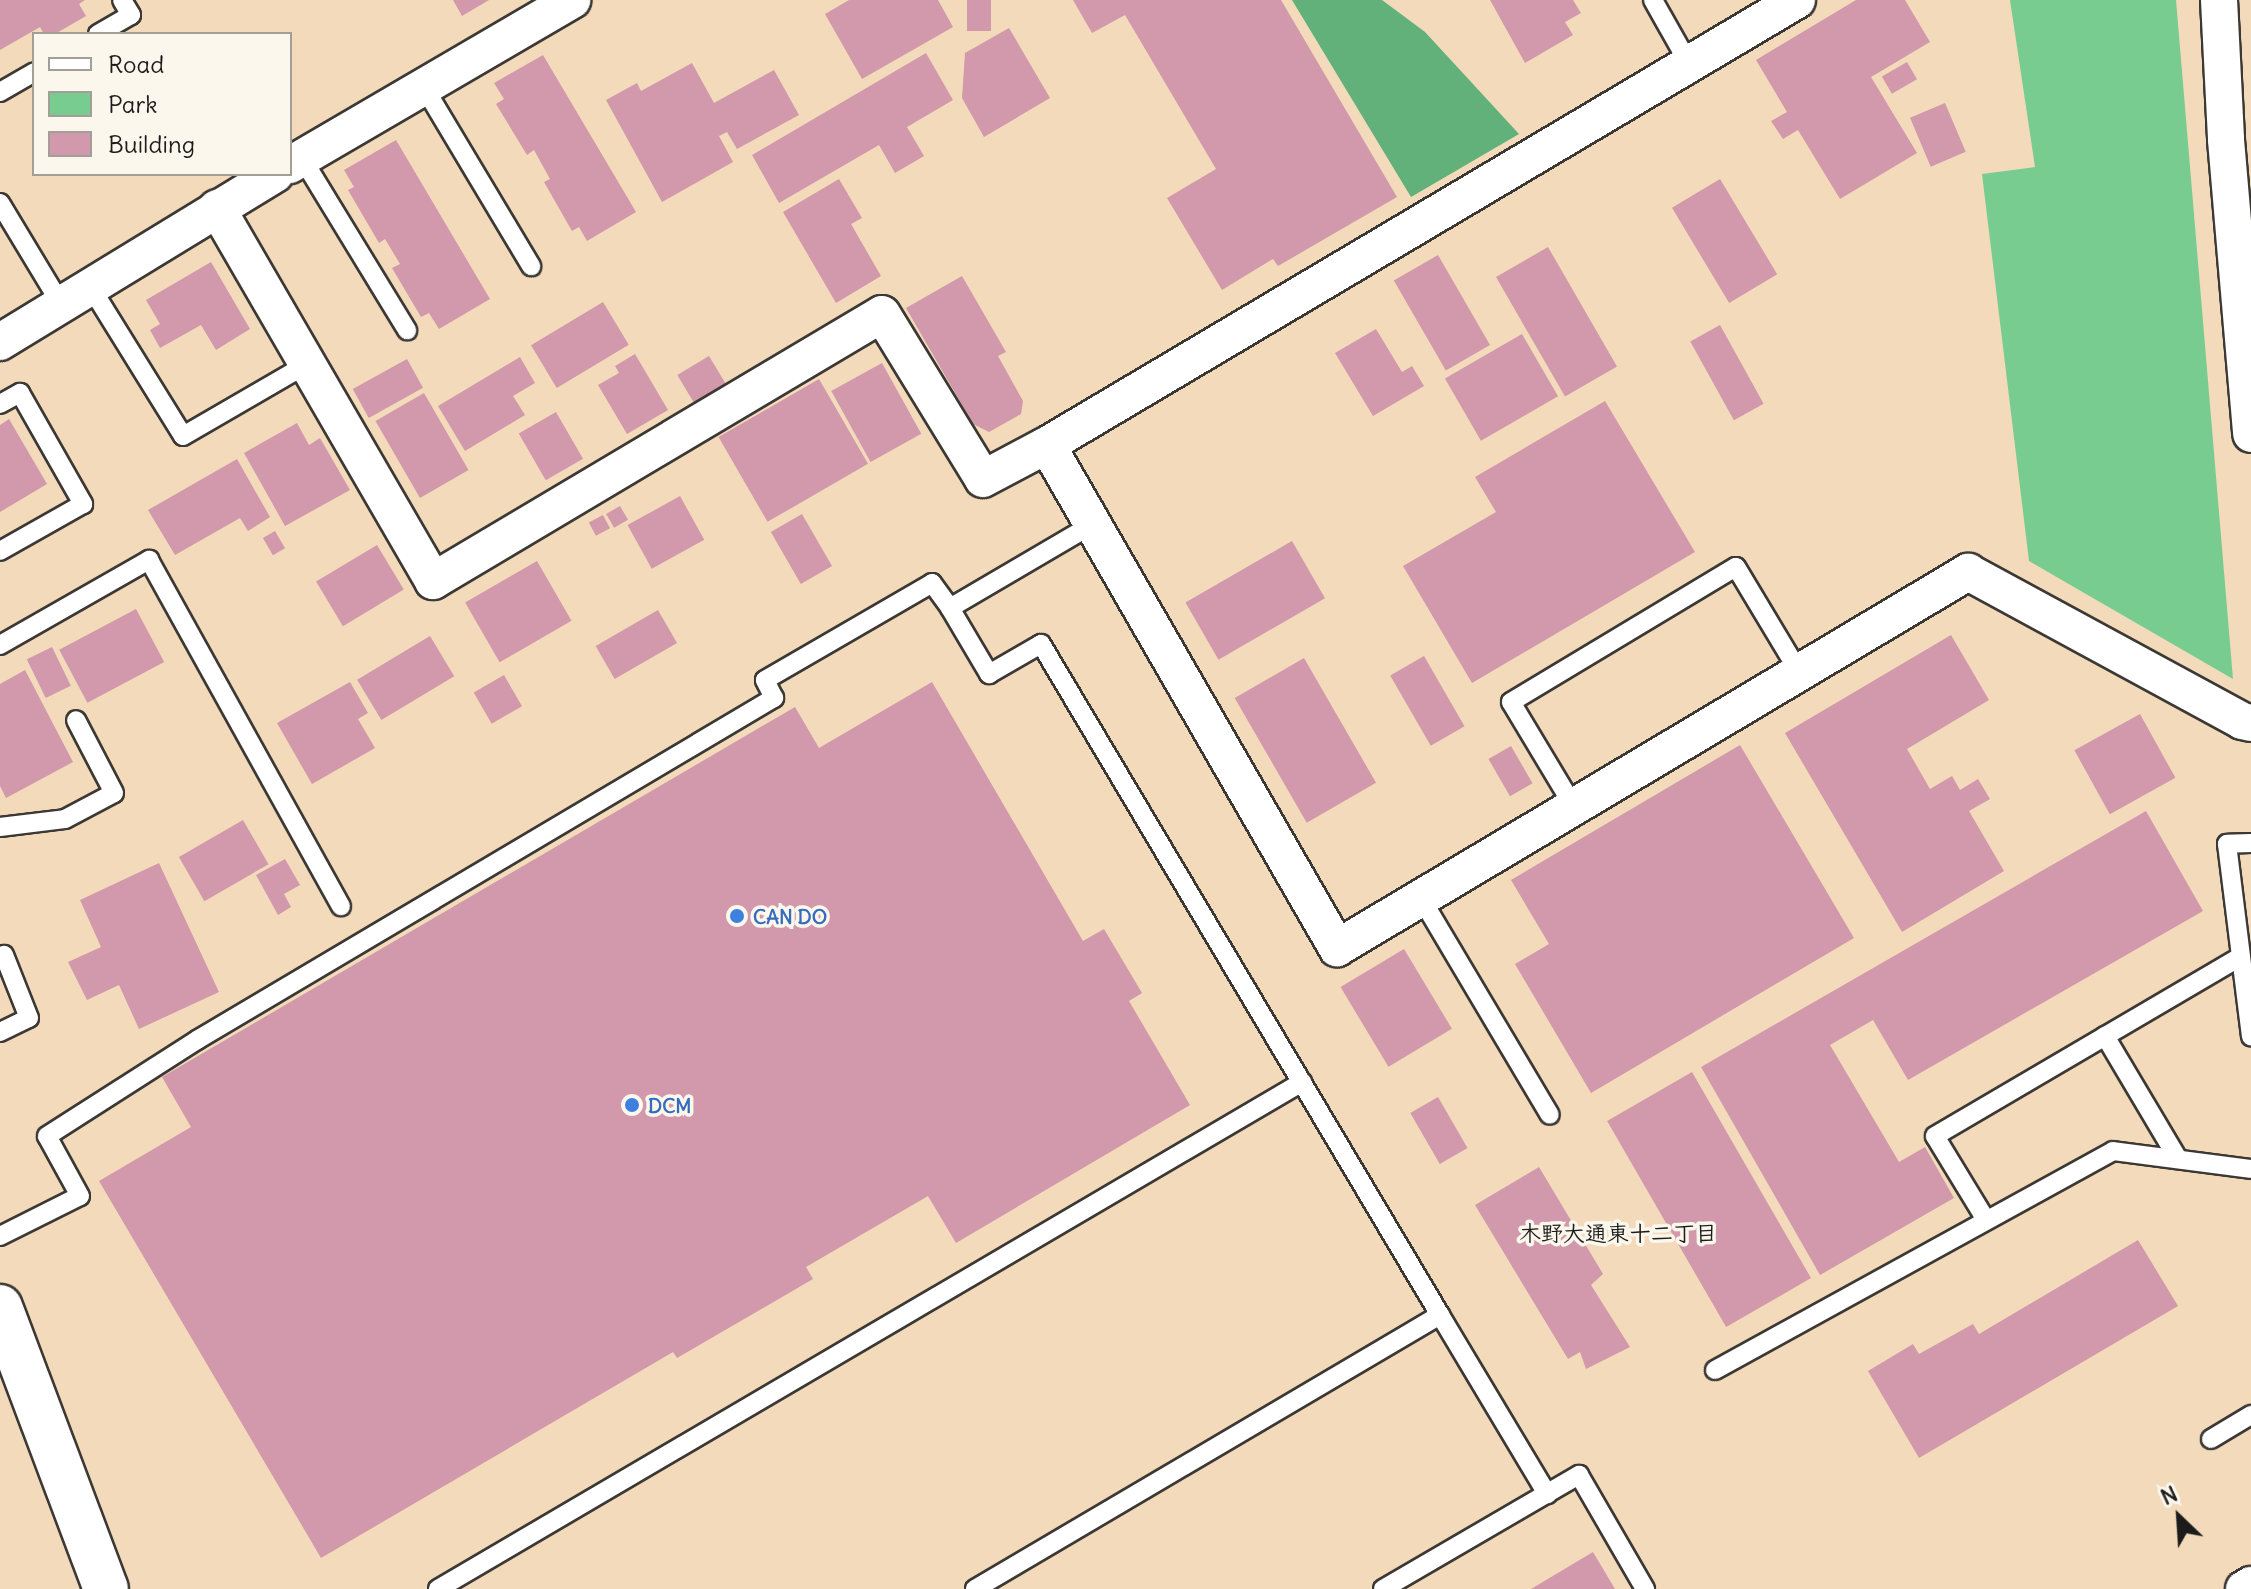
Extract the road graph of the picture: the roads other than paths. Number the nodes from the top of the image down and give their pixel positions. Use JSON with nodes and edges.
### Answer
{"nodes":[{"id":1,"x":122,"y":0,"type":"edge"},
{"id":2,"x":572,"y":0,"type":"edge"},
{"id":3,"x":1653,"y":0,"type":"edge"},
{"id":4,"x":1797,"y":0,"type":"edge"},
{"id":5,"x":2219,"y":0,"type":"edge"},
{"id":6,"x":101,"y":32,"type":"edge"},
{"id":7,"x":1689,"y":64,"type":"junction"},
{"id":8,"x":32,"y":73,"type":"edge"},
{"id":9,"x":424,"y":87,"type":"junction"},
{"id":10,"x":0,"y":92,"type":"edge"},
{"id":11,"x":292,"y":164,"type":"edge"},
{"id":12,"x":292,"y":170,"type":"edge"},
{"id":13,"x":272,"y":176,"type":"edge"},
{"id":14,"x":0,"y":203,"type":"edge"},
{"id":15,"x":217,"y":208,"type":"junction"},
{"id":16,"x":531,"y":266,"type":"dead end"},
{"id":17,"x":75,"y":295,"type":"junction"},
{"id":18,"x":407,"y":330,"type":"dead end"},
{"id":19,"x":0,"y":342,"type":"edge"},
{"id":20,"x":307,"y":364,"type":"junction"},
{"id":21,"x":0,"y":404,"type":"edge"},
{"id":22,"x":2251,"y":434,"type":"edge"},
{"id":23,"x":1047,"y":445,"type":"junction"},
{"id":24,"x":1093,"y":524,"type":"junction"},
{"id":25,"x":0,"y":551,"type":"edge"},
{"id":26,"x":950,"y":608,"type":"junction"},
{"id":27,"x":0,"y":645,"type":"edge"},
{"id":28,"x":1799,"y":672,"type":"junction"},
{"id":29,"x":76,"y":720,"type":"dead end"},
{"id":30,"x":2251,"y":723,"type":"edge"},
{"id":31,"x":1574,"y":807,"type":"junction"},
{"id":32,"x":0,"y":827,"type":"edge"},
{"id":33,"x":2251,"y":843,"type":"edge"},
{"id":34,"x":1421,"y":898,"type":"junction"},
{"id":35,"x":341,"y":906,"type":"dead end"},
{"id":36,"x":4,"y":955,"type":"dead end"},
{"id":37,"x":2240,"y":957,"type":"junction"},
{"id":38,"x":0,"y":1032,"type":"edge"},
{"id":39,"x":2105,"y":1036,"type":"junction"},
{"id":40,"x":2251,"y":1037,"type":"edge"},
{"id":41,"x":1302,"y":1082,"type":"junction"},
{"id":42,"x":1550,"y":1115,"type":"dead end"},
{"id":43,"x":2178,"y":1159,"type":"junction"},
{"id":44,"x":2251,"y":1169,"type":"edge"},
{"id":45,"x":1986,"y":1220,"type":"junction"},
{"id":46,"x":0,"y":1236,"type":"edge"},
{"id":47,"x":0,"y":1307,"type":"edge"},
{"id":48,"x":1440,"y":1315,"type":"junction"},
{"id":49,"x":1715,"y":1370,"type":"dead end"},
{"id":50,"x":2251,"y":1415,"type":"edge"},
{"id":51,"x":2211,"y":1439,"type":"dead end"},
{"id":52,"x":1547,"y":1494,"type":"junction"},
{"id":53,"x":2251,"y":1585,"type":"edge"},
{"id":54,"x":106,"y":1589,"type":"edge"},
{"id":55,"x":438,"y":1589,"type":"edge"},
{"id":56,"x":975,"y":1589,"type":"edge"},
{"id":57,"x":1383,"y":1589,"type":"edge"},
{"id":58,"x":1645,"y":1589,"type":"edge"},
{"id":59,"x":2244,"y":1589,"type":"edge"}],
"edges":[{"from":1,"to":6,"type":"lane"},
{"from":2,"to":9,"type":"street"},
{"from":3,"to":7,"type":"lane"},
{"from":4,"to":7,"type":"street"},
{"from":5,"to":22,"type":"street"},
{"from":7,"to":23,"type":"street"},
{"from":8,"to":10,"type":"lane"},
{"from":9,"to":11,"type":"street"},
{"from":9,"to":16,"type":"lane"},
{"from":12,"to":18,"type":"lane"},
{"from":13,"to":15,"type":"street"},
{"from":14,"to":17,"type":"lane"},
{"from":15,"to":17,"type":"street"},
{"from":15,"to":20,"type":"street"},
{"from":17,"to":19,"type":"street"},
{"from":17,"to":20,"type":"lane"},
{"from":20,"to":23,"type":"street"},
{"from":21,"to":25,"type":"lane"},
{"from":23,"to":24,"type":"street"},
{"from":24,"to":26,"type":"lane"},
{"from":24,"to":34,"type":"street"},
{"from":26,"to":41,"type":"lane"},
{"from":26,"to":46,"type":"lane"},
{"from":27,"to":35,"type":"lane"},
{"from":28,"to":30,"type":"street"},
{"from":28,"to":31,"type":"street"},
{"from":28,"to":31,"type":"lane"},
{"from":29,"to":32,"type":"lane"},
{"from":31,"to":34,"type":"street"},
{"from":33,"to":37,"type":"lane"},
{"from":34,"to":42,"type":"lane"},
{"from":36,"to":38,"type":"lane"},
{"from":37,"to":39,"type":"lane"},
{"from":37,"to":40,"type":"lane"},
{"from":39,"to":43,"type":"lane"},
{"from":39,"to":45,"type":"lane"},
{"from":41,"to":48,"type":"lane"},
{"from":41,"to":55,"type":"lane"},
{"from":43,"to":44,"type":"lane"},
{"from":43,"to":45,"type":"lane"},
{"from":45,"to":49,"type":"lane"},
{"from":47,"to":54,"type":"highway"},
{"from":48,"to":52,"type":"lane"},
{"from":48,"to":56,"type":"lane"},
{"from":50,"to":51,"type":"lane"},
{"from":52,"to":57,"type":"lane"},
{"from":52,"to":58,"type":"lane"},
{"from":53,"to":59,"type":"street"}]}
